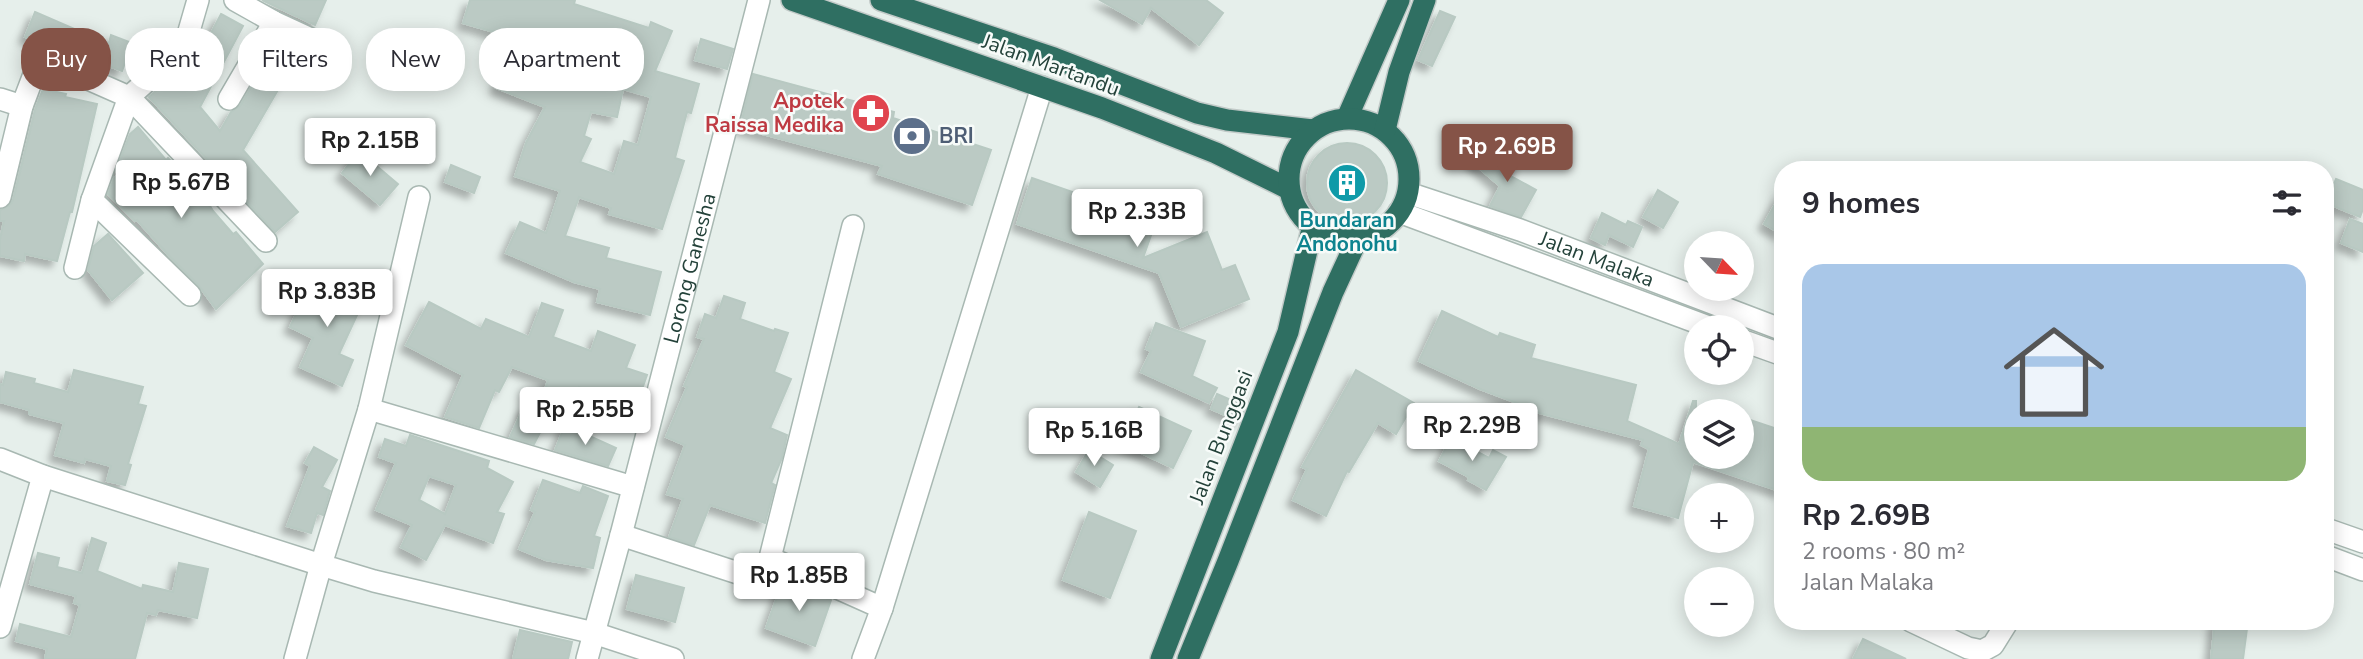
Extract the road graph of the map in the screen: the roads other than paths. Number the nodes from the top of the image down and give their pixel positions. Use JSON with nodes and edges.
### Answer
{"nodes":[{"id":1,"x":198,"y":0,"type":"edge"},
{"id":2,"x":235,"y":0,"type":"edge"},
{"id":3,"x":759,"y":0,"type":"edge"},
{"id":4,"x":792,"y":0,"type":"edge"},
{"id":5,"x":880,"y":0,"type":"edge"},
{"id":6,"x":1399,"y":0,"type":"edge"},
{"id":7,"x":1425,"y":0,"type":"edge"},
{"id":8,"x":274,"y":22,"type":"junction"},
{"id":9,"x":287,"y":28,"type":"edge"},
{"id":10,"x":1042,"y":87,"type":"junction"},
{"id":11,"x":129,"y":97,"type":"junction"},
{"id":12,"x":0,"y":99,"type":"edge"},
{"id":13,"x":229,"y":99,"type":"dead end"},
{"id":14,"x":22,"y":106,"type":"junction"},
{"id":15,"x":1347,"y":118,"type":"junction"},
{"id":16,"x":1313,"y":130,"type":"junction"},
{"id":17,"x":1385,"y":130,"type":"junction"},
{"id":18,"x":1289,"y":189,"type":"junction"},
{"id":19,"x":1408,"y":192,"type":"junction"},
{"id":20,"x":0,"y":197,"type":"edge"},
{"id":21,"x":419,"y":197,"type":"dead end"},
{"id":22,"x":92,"y":200,"type":"junction"},
{"id":23,"x":1399,"y":212,"type":"junction"},
{"id":24,"x":853,"y":226,"type":"dead end"},
{"id":25,"x":1312,"y":229,"type":"junction"},
{"id":26,"x":1357,"y":240,"type":"junction"},
{"id":27,"x":266,"y":241,"type":"dead end"},
{"id":28,"x":75,"y":268,"type":"dead end"},
{"id":29,"x":190,"y":295,"type":"dead end"},
{"id":30,"x":1684,"y":318,"type":"edge"},
{"id":31,"x":1774,"y":327,"type":"edge"},
{"id":32,"x":1754,"y":345,"type":"edge"},
{"id":33,"x":1774,"y":352,"type":"edge"},
{"id":34,"x":369,"y":409,"type":"junction"},
{"id":35,"x":0,"y":459,"type":"edge"},
{"id":36,"x":43,"y":476,"type":"junction"},
{"id":37,"x":633,"y":487,"type":"junction"},
{"id":38,"x":2334,"y":532,"type":"edge"},
{"id":39,"x":621,"y":535,"type":"junction"},
{"id":40,"x":2363,"y":542,"type":"edge"},
{"id":41,"x":770,"y":558,"type":"junction"},
{"id":42,"x":2334,"y":559,"type":"edge"},
{"id":43,"x":321,"y":565,"type":"junction"},
{"id":44,"x":2363,"y":570,"type":"edge"},
{"id":45,"x":882,"y":608,"type":"junction"},
{"id":46,"x":0,"y":627,"type":"edge"},
{"id":47,"x":1930,"y":630,"type":"edge"},
{"id":48,"x":2002,"y":630,"type":"edge"},
{"id":49,"x":594,"y":633,"type":"junction"},
{"id":50,"x":295,"y":659,"type":"edge"},
{"id":51,"x":587,"y":659,"type":"edge"},
{"id":52,"x":673,"y":659,"type":"edge"},
{"id":53,"x":863,"y":659,"type":"edge"},
{"id":54,"x":1161,"y":659,"type":"edge"},
{"id":55,"x":1188,"y":659,"type":"edge"}],
"edges":[{"from":1,"to":11,"type":"street"},
{"from":2,"to":8,"type":"street"},
{"from":3,"to":37,"type":"street","name":"Lorong Ganesha"},
{"from":4,"to":10,"type":"highway","name":"Jalan Martandu"},
{"from":5,"to":16,"type":"highway","name":"Jalan Martandu"},
{"from":6,"to":15,"type":"highway"},
{"from":7,"to":17,"type":"highway"},
{"from":8,"to":9,"type":"street"},
{"from":8,"to":13,"type":"street"},
{"from":10,"to":18,"type":"highway","name":"Jalan Martandu"},
{"from":10,"to":45,"type":"street"},
{"from":11,"to":14,"type":"street"},
{"from":11,"to":22,"type":"street"},
{"from":11,"to":27,"type":"street"},
{"from":12,"to":14,"type":"street"},
{"from":14,"to":20,"type":"street"},
{"from":15,"to":16,"type":"highway"},
{"from":15,"to":17,"type":"highway"},
{"from":16,"to":18,"type":"highway"},
{"from":17,"to":19,"type":"highway"},
{"from":18,"to":25,"type":"highway"},
{"from":19,"to":23,"type":"highway"},
{"from":19,"to":31,"type":"street","name":"Jalan Malaka"},
{"from":21,"to":34,"type":"street"},
{"from":22,"to":28,"type":"street"},
{"from":22,"to":29,"type":"street"},
{"from":23,"to":26,"type":"highway"},
{"from":23,"to":30,"type":"street","name":"Jalan Malaka"},
{"from":24,"to":41,"type":"street"},
{"from":25,"to":26,"type":"highway"},
{"from":25,"to":54,"type":"highway","name":"Jalan Bunggasi"},
{"from":26,"to":55,"type":"highway"},
{"from":32,"to":33,"type":"street"},
{"from":34,"to":37,"type":"street"},
{"from":34,"to":43,"type":"street"},
{"from":35,"to":36,"type":"street"},
{"from":36,"to":43,"type":"street"},
{"from":36,"to":46,"type":"street"},
{"from":37,"to":39,"type":"street","name":"Lorong Ganesha"},
{"from":38,"to":40,"type":"street"},
{"from":39,"to":41,"type":"street"},
{"from":39,"to":49,"type":"street","name":"Lorong Ganesha"},
{"from":41,"to":45,"type":"street"},
{"from":42,"to":44,"type":"street"},
{"from":43,"to":49,"type":"street"},
{"from":43,"to":50,"type":"street"},
{"from":45,"to":53,"type":"street"},
{"from":47,"to":48,"type":"street"},
{"from":49,"to":51,"type":"street","name":"Lorong Ganesha"},
{"from":49,"to":52,"type":"street"}]}
